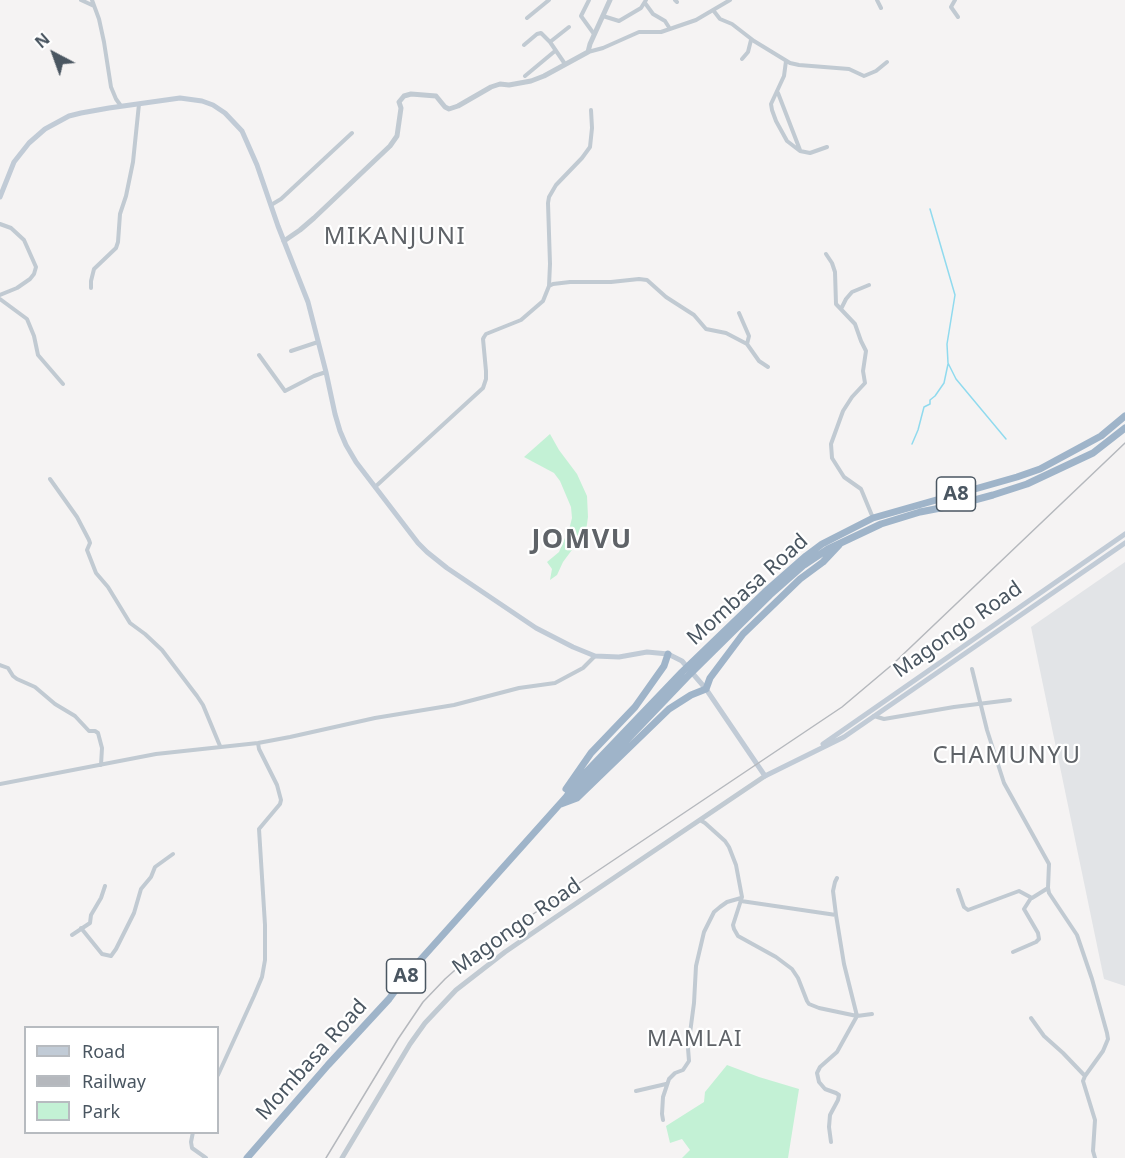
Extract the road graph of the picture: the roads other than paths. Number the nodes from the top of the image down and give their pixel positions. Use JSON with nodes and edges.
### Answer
{"nodes":[{"id":1,"x":81,"y":0,"type":"edge"},
{"id":2,"x":92,"y":0,"type":"edge"},
{"id":3,"x":549,"y":0,"type":"edge"},
{"id":4,"x":589,"y":0,"type":"edge"},
{"id":5,"x":610,"y":0,"type":"edge"},
{"id":6,"x":877,"y":0,"type":"edge"},
{"id":7,"x":955,"y":0,"type":"edge"},
{"id":8,"x":645,"y":1,"type":"edge"},
{"id":9,"x":727,"y":1,"type":"edge"},
{"id":10,"x":95,"y":7,"type":"junction"},
{"id":11,"x":881,"y":8,"type":"dead end"},
{"id":12,"x":713,"y":10,"type":"junction"},
{"id":13,"x":603,"y":16,"type":"junction"},
{"id":14,"x":958,"y":17,"type":"dead end"},
{"id":15,"x":527,"y":18,"type":"dead end"},
{"id":16,"x":569,"y":27,"type":"dead end"},
{"id":17,"x":670,"y":29,"type":"junction"},
{"id":18,"x":594,"y":34,"type":"junction"},
{"id":19,"x":752,"y":40,"type":"junction"},
{"id":20,"x":550,"y":42,"type":"junction"},
{"id":21,"x":524,"y":45,"type":"dead end"},
{"id":22,"x":555,"y":51,"type":"junction"},
{"id":23,"x":588,"y":52,"type":"junction"},
{"id":24,"x":742,"y":59,"type":"dead end"},
{"id":25,"x":786,"y":61,"type":"junction"},
{"id":26,"x":887,"y":62,"type":"dead end"},
{"id":27,"x":566,"y":64,"type":"junction"},
{"id":28,"x":525,"y":76,"type":"dead end"},
{"id":29,"x":778,"y":92,"type":"junction"},
{"id":30,"x":139,"y":104,"type":"junction"},
{"id":31,"x":122,"y":106,"type":"junction"},
{"id":32,"x":591,"y":110,"type":"dead end"},
{"id":33,"x":352,"y":133,"type":"dead end"},
{"id":34,"x":826,"y":147,"type":"dead end"},
{"id":35,"x":800,"y":151,"type":"junction"},
{"id":36,"x":0,"y":197,"type":"edge"},
{"id":37,"x":271,"y":205,"type":"junction"},
{"id":38,"x":0,"y":224,"type":"edge"},
{"id":39,"x":284,"y":240,"type":"junction"},
{"id":40,"x":826,"y":254,"type":"dead end"},
{"id":41,"x":869,"y":285,"type":"dead end"},
{"id":42,"x":549,"y":286,"type":"junction"},
{"id":43,"x":91,"y":288,"type":"dead end"},
{"id":44,"x":0,"y":297,"type":"edge"},
{"id":45,"x":841,"y":309,"type":"junction"},
{"id":46,"x":739,"y":313,"type":"dead end"},
{"id":47,"x":318,"y":342,"type":"junction"},
{"id":48,"x":747,"y":344,"type":"junction"},
{"id":49,"x":291,"y":351,"type":"dead end"},
{"id":50,"x":259,"y":355,"type":"dead end"},
{"id":51,"x":768,"y":367,"type":"dead end"},
{"id":52,"x":326,"y":372,"type":"junction"},
{"id":53,"x":63,"y":384,"type":"dead end"},
{"id":54,"x":1125,"y":416,"type":"edge"},
{"id":55,"x":1125,"y":428,"type":"edge"},
{"id":56,"x":50,"y":479,"type":"dead end"},
{"id":57,"x":375,"y":488,"type":"junction"},
{"id":58,"x":873,"y":518,"type":"junction"},
{"id":59,"x":1125,"y":534,"type":"edge"},
{"id":60,"x":842,"y":542,"type":"junction"},
{"id":61,"x":1125,"y":543,"type":"edge"},
{"id":62,"x":745,"y":615,"type":"junction"},
{"id":63,"x":668,"y":654,"type":"junction"},
{"id":64,"x":595,"y":656,"type":"junction"},
{"id":65,"x":0,"y":664,"type":"edge"},
{"id":66,"x":972,"y":669,"type":"dead end"},
{"id":67,"x":706,"y":689,"type":"junction"},
{"id":68,"x":1011,"y":700,"type":"dead end"},
{"id":69,"x":981,"y":703,"type":"junction"},
{"id":70,"x":874,"y":716,"type":"junction"},
{"id":71,"x":258,"y":742,"type":"junction"},
{"id":72,"x":220,"y":746,"type":"junction"},
{"id":73,"x":810,"y":754,"type":"junction"},
{"id":74,"x":101,"y":765,"type":"junction"},
{"id":75,"x":765,"y":776,"type":"junction"},
{"id":76,"x":0,"y":784,"type":"edge"},
{"id":77,"x":558,"y":805,"type":"junction"},
{"id":78,"x":699,"y":820,"type":"junction"},
{"id":79,"x":173,"y":854,"type":"dead end"},
{"id":80,"x":837,"y":878,"type":"dead end"},
{"id":81,"x":105,"y":886,"type":"dead end"},
{"id":82,"x":1048,"y":888,"type":"junction"},
{"id":83,"x":958,"y":890,"type":"dead end"},
{"id":84,"x":1031,"y":898,"type":"junction"},
{"id":85,"x":742,"y":899,"type":"junction"},
{"id":86,"x":836,"y":915,"type":"junction"},
{"id":87,"x":81,"y":928,"type":"junction"},
{"id":88,"x":72,"y":935,"type":"dead end"},
{"id":89,"x":1012,"y":952,"type":"dead end"},
{"id":90,"x":872,"y":1014,"type":"dead end"},
{"id":91,"x":857,"y":1016,"type":"junction"},
{"id":92,"x":1031,"y":1018,"type":"dead end"},
{"id":93,"x":219,"y":1073,"type":"edge"},
{"id":94,"x":1085,"y":1076,"type":"junction"},
{"id":95,"x":667,"y":1084,"type":"junction"},
{"id":96,"x":636,"y":1091,"type":"dead end"},
{"id":97,"x":663,"y":1120,"type":"dead end"},
{"id":98,"x":193,"y":1134,"type":"edge"},
{"id":99,"x":831,"y":1142,"type":"dead end"},
{"id":100,"x":206,"y":1158,"type":"edge"},
{"id":101,"x":248,"y":1158,"type":"edge"},
{"id":102,"x":342,"y":1158,"type":"edge"},
{"id":103,"x":1095,"y":1158,"type":"edge"}],
"edges":[{"from":1,"to":10,"type":"street"},
{"from":2,"to":10,"type":"street"},
{"from":3,"to":15,"type":"street"},
{"from":4,"to":18,"type":"street"},
{"from":5,"to":13,"type":"street"},
{"from":6,"to":11,"type":"street"},
{"from":7,"to":14,"type":"street"},
{"from":8,"to":13,"type":"street"},
{"from":8,"to":17,"type":"street"},
{"from":9,"to":12,"type":"street"},
{"from":10,"to":31,"type":"street"},
{"from":12,"to":17,"type":"street"},
{"from":12,"to":19,"type":"street"},
{"from":13,"to":18,"type":"street"},
{"from":16,"to":20,"type":"street"},
{"from":17,"to":23,"type":"street"},
{"from":18,"to":23,"type":"street"},
{"from":19,"to":24,"type":"street"},
{"from":19,"to":25,"type":"street"},
{"from":20,"to":21,"type":"street"},
{"from":20,"to":22,"type":"street"},
{"from":22,"to":27,"type":"street"},
{"from":22,"to":28,"type":"street"},
{"from":23,"to":27,"type":"street"},
{"from":25,"to":26,"type":"street"},
{"from":25,"to":29,"type":"street"},
{"from":27,"to":39,"type":"street"},
{"from":29,"to":35,"type":"street"},
{"from":29,"to":35,"type":"street"},
{"from":30,"to":31,"type":"main road"},
{"from":30,"to":37,"type":"main road"},
{"from":30,"to":43,"type":"street"},
{"from":31,"to":36,"type":"main road"},
{"from":32,"to":42,"type":"street"},
{"from":33,"to":37,"type":"street"},
{"from":34,"to":35,"type":"street"},
{"from":37,"to":39,"type":"main road"},
{"from":38,"to":44,"type":"street"},
{"from":39,"to":47,"type":"main road"},
{"from":40,"to":45,"type":"street"},
{"from":41,"to":45,"type":"street"},
{"from":42,"to":48,"type":"street"},
{"from":42,"to":57,"type":"street"},
{"from":44,"to":53,"type":"street"},
{"from":45,"to":58,"type":"street"},
{"from":46,"to":48,"type":"street"},
{"from":47,"to":49,"type":"street"},
{"from":47,"to":52,"type":"main road"},
{"from":48,"to":51,"type":"street"},
{"from":50,"to":52,"type":"street"},
{"from":52,"to":57,"type":"main road"},
{"from":54,"to":58,"type":"highway","name":"Mombasa Road","number":"A8"},
{"from":55,"to":60,"type":"highway","name":"Mombasa Road","number":"A8"},
{"from":56,"to":72,"type":"street"},
{"from":57,"to":64,"type":"main road"},
{"from":58,"to":62,"type":"highway","name":"Mombasa Road","number":"A8"},
{"from":59,"to":73,"type":"main road","name":"Magongo Road"},
{"from":60,"to":62,"type":"highway","name":"Mombasa Road","number":"A8"},
{"from":60,"to":67,"type":"highway"},
{"from":61,"to":70,"type":"main road","name":"Magongo Road"},
{"from":62,"to":77,"type":"highway","name":"Mombasa Road","number":"A8"},
{"from":63,"to":64,"type":"main road"},
{"from":63,"to":67,"type":"main road"},
{"from":63,"to":77,"type":"highway"},
{"from":64,"to":71,"type":"street"},
{"from":65,"to":74,"type":"street"},
{"from":66,"to":69,"type":"street"},
{"from":67,"to":75,"type":"main road"},
{"from":67,"to":77,"type":"highway"},
{"from":68,"to":69,"type":"street"},
{"from":69,"to":70,"type":"street"},
{"from":69,"to":82,"type":"street"},
{"from":70,"to":73,"type":"main road","name":"Magongo Road"},
{"from":71,"to":72,"type":"street"},
{"from":71,"to":93,"type":"street"},
{"from":72,"to":74,"type":"street"},
{"from":73,"to":75,"type":"main road","name":"Magongo Road"},
{"from":74,"to":76,"type":"street"},
{"from":75,"to":78,"type":"street","name":"Magongo Road"},
{"from":77,"to":101,"type":"highway","name":"Mombasa Road","number":"A8"},
{"from":78,"to":85,"type":"street"},
{"from":78,"to":102,"type":"street","name":"Magongo Road"},
{"from":79,"to":87,"type":"street"},
{"from":80,"to":86,"type":"street"},
{"from":81,"to":87,"type":"street"},
{"from":82,"to":84,"type":"street"},
{"from":82,"to":94,"type":"street"},
{"from":83,"to":84,"type":"street"},
{"from":84,"to":89,"type":"street"},
{"from":85,"to":86,"type":"street"},
{"from":85,"to":91,"type":"street"},
{"from":85,"to":95,"type":"street"},
{"from":86,"to":91,"type":"street"},
{"from":87,"to":88,"type":"street"},
{"from":90,"to":91,"type":"street"},
{"from":91,"to":99,"type":"street"},
{"from":92,"to":94,"type":"street"},
{"from":94,"to":103,"type":"street"},
{"from":95,"to":96,"type":"street"},
{"from":95,"to":97,"type":"street"},
{"from":98,"to":100,"type":"street"}]}
